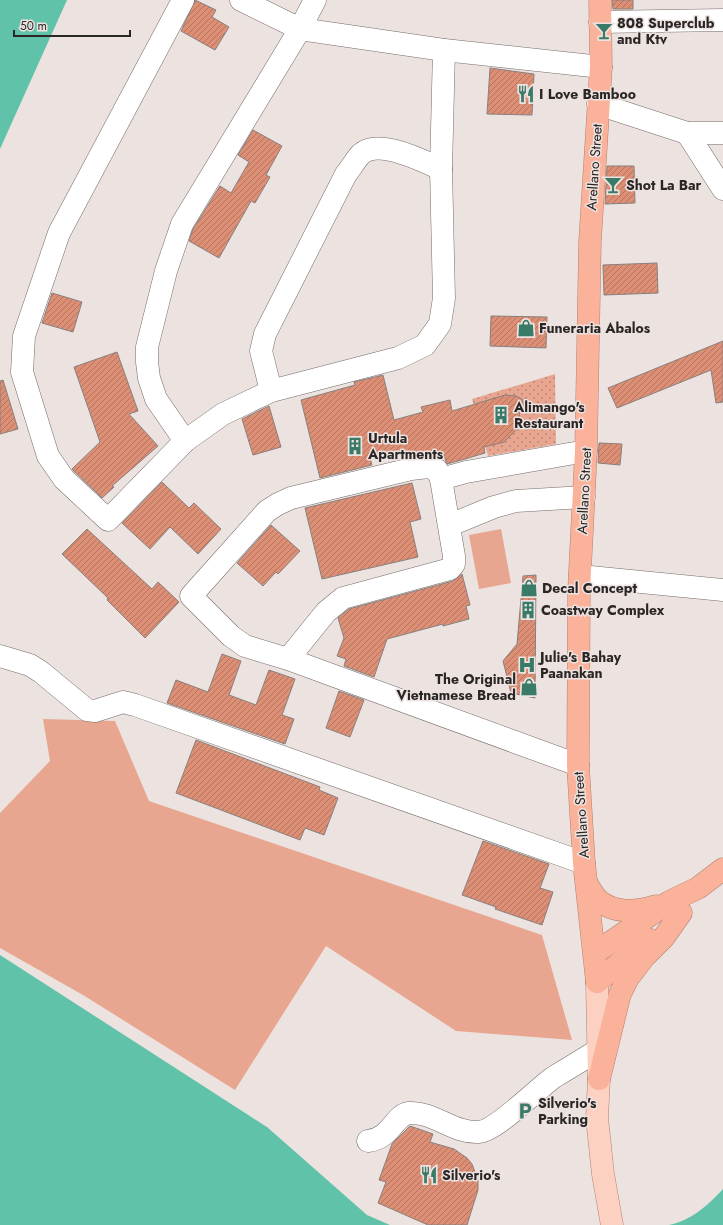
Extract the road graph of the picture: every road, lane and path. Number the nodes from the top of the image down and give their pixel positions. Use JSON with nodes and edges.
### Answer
{"nodes":[{"id":1,"x":183,"y":0,"type":"edge"},
{"id":2,"x":241,"y":0,"type":"edge"},
{"id":3,"x":315,"y":0,"type":"edge"},
{"id":4,"x":600,"y":0,"type":"edge"},
{"id":5,"x":723,"y":20,"type":"edge"},
{"id":6,"x":600,"y":22,"type":"junction"},
{"id":7,"x":300,"y":29,"type":"junction"},
{"id":8,"x":444,"y":50,"type":"junction"},
{"id":9,"x":601,"y":67,"type":"junction"},
{"id":10,"x":598,"y":104,"type":"junction"},
{"id":11,"x":687,"y":133,"type":"junction"},
{"id":12,"x":723,"y":133,"type":"edge"},
{"id":13,"x":441,"y":169,"type":"junction"},
{"id":14,"x":723,"y":189,"type":"edge"},
{"id":15,"x":271,"y":391,"type":"junction"},
{"id":16,"x":185,"y":441,"type":"junction"},
{"id":17,"x":586,"y":450,"type":"junction"},
{"id":18,"x":441,"y":479,"type":"junction"},
{"id":19,"x":584,"y":497,"type":"junction"},
{"id":20,"x":450,"y":525,"type":"junction"},
{"id":21,"x":580,"y":576,"type":"junction"},
{"id":22,"x":723,"y":590,"type":"edge"},
{"id":23,"x":0,"y":656,"type":"edge"},
{"id":24,"x":288,"y":660,"type":"junction"},
{"id":25,"x":578,"y":765,"type":"junction"},
{"id":26,"x":723,"y":869,"type":"edge"},
{"id":27,"x":586,"y":874,"type":"junction"},
{"id":28,"x":675,"y":907,"type":"junction"},
{"id":29,"x":595,"y":953,"type":"junction"},
{"id":30,"x":597,"y":982,"type":"junction"},
{"id":31,"x":598,"y":1050,"type":"junction"},
{"id":32,"x":599,"y":1079,"type":"junction"},
{"id":33,"x":368,"y":1141,"type":"dead end"},
{"id":34,"x":612,"y":1225,"type":"edge"}],
"edges":[{"from":1,"to":16,"type":"street"},
{"from":2,"to":7,"type":"street"},
{"from":3,"to":7,"type":"street"},
{"from":4,"to":6,"type":"highway","name":"Arellano Street"},
{"from":5,"to":6,"type":"street"},
{"from":6,"to":9,"type":"highway","name":"Arellano Street"},
{"from":7,"to":8,"type":"street"},
{"from":7,"to":16,"type":"street"},
{"from":8,"to":9,"type":"street"},
{"from":8,"to":13,"type":"street"},
{"from":9,"to":10,"type":"highway","name":"Arellano Street"},
{"from":10,"to":11,"type":"street"},
{"from":10,"to":17,"type":"highway","name":"Arellano Street"},
{"from":11,"to":12,"type":"street"},
{"from":11,"to":14,"type":"street"},
{"from":13,"to":15,"type":"street"},
{"from":13,"to":15,"type":"street"},
{"from":15,"to":16,"type":"street"},
{"from":17,"to":18,"type":"street"},
{"from":17,"to":19,"type":"highway","name":"Arellano Street"},
{"from":18,"to":20,"type":"street"},
{"from":18,"to":24,"type":"street"},
{"from":19,"to":20,"type":"street"},
{"from":19,"to":21,"type":"highway","name":"Arellano Street"},
{"from":20,"to":24,"type":"street"},
{"from":21,"to":22,"type":"street"},
{"from":21,"to":25,"type":"highway","name":"Arellano Street"},
{"from":23,"to":27,"type":"street"},
{"from":24,"to":25,"type":"street"},
{"from":25,"to":27,"type":"highway","name":"Arellano Street"},
{"from":26,"to":28,"type":"highway"},
{"from":27,"to":28,"type":"highway"},
{"from":27,"to":29,"type":"highway","name":"Arellano Street"},
{"from":28,"to":29,"type":"highway"},
{"from":28,"to":30,"type":"highway"},
{"from":28,"to":32,"type":"highway"},
{"from":29,"to":30,"type":"highway","name":"Arellano Street"},
{"from":30,"to":31,"type":"main road"},
{"from":31,"to":32,"type":"main road"},
{"from":31,"to":33,"type":"street"},
{"from":32,"to":34,"type":"main road"}]}
